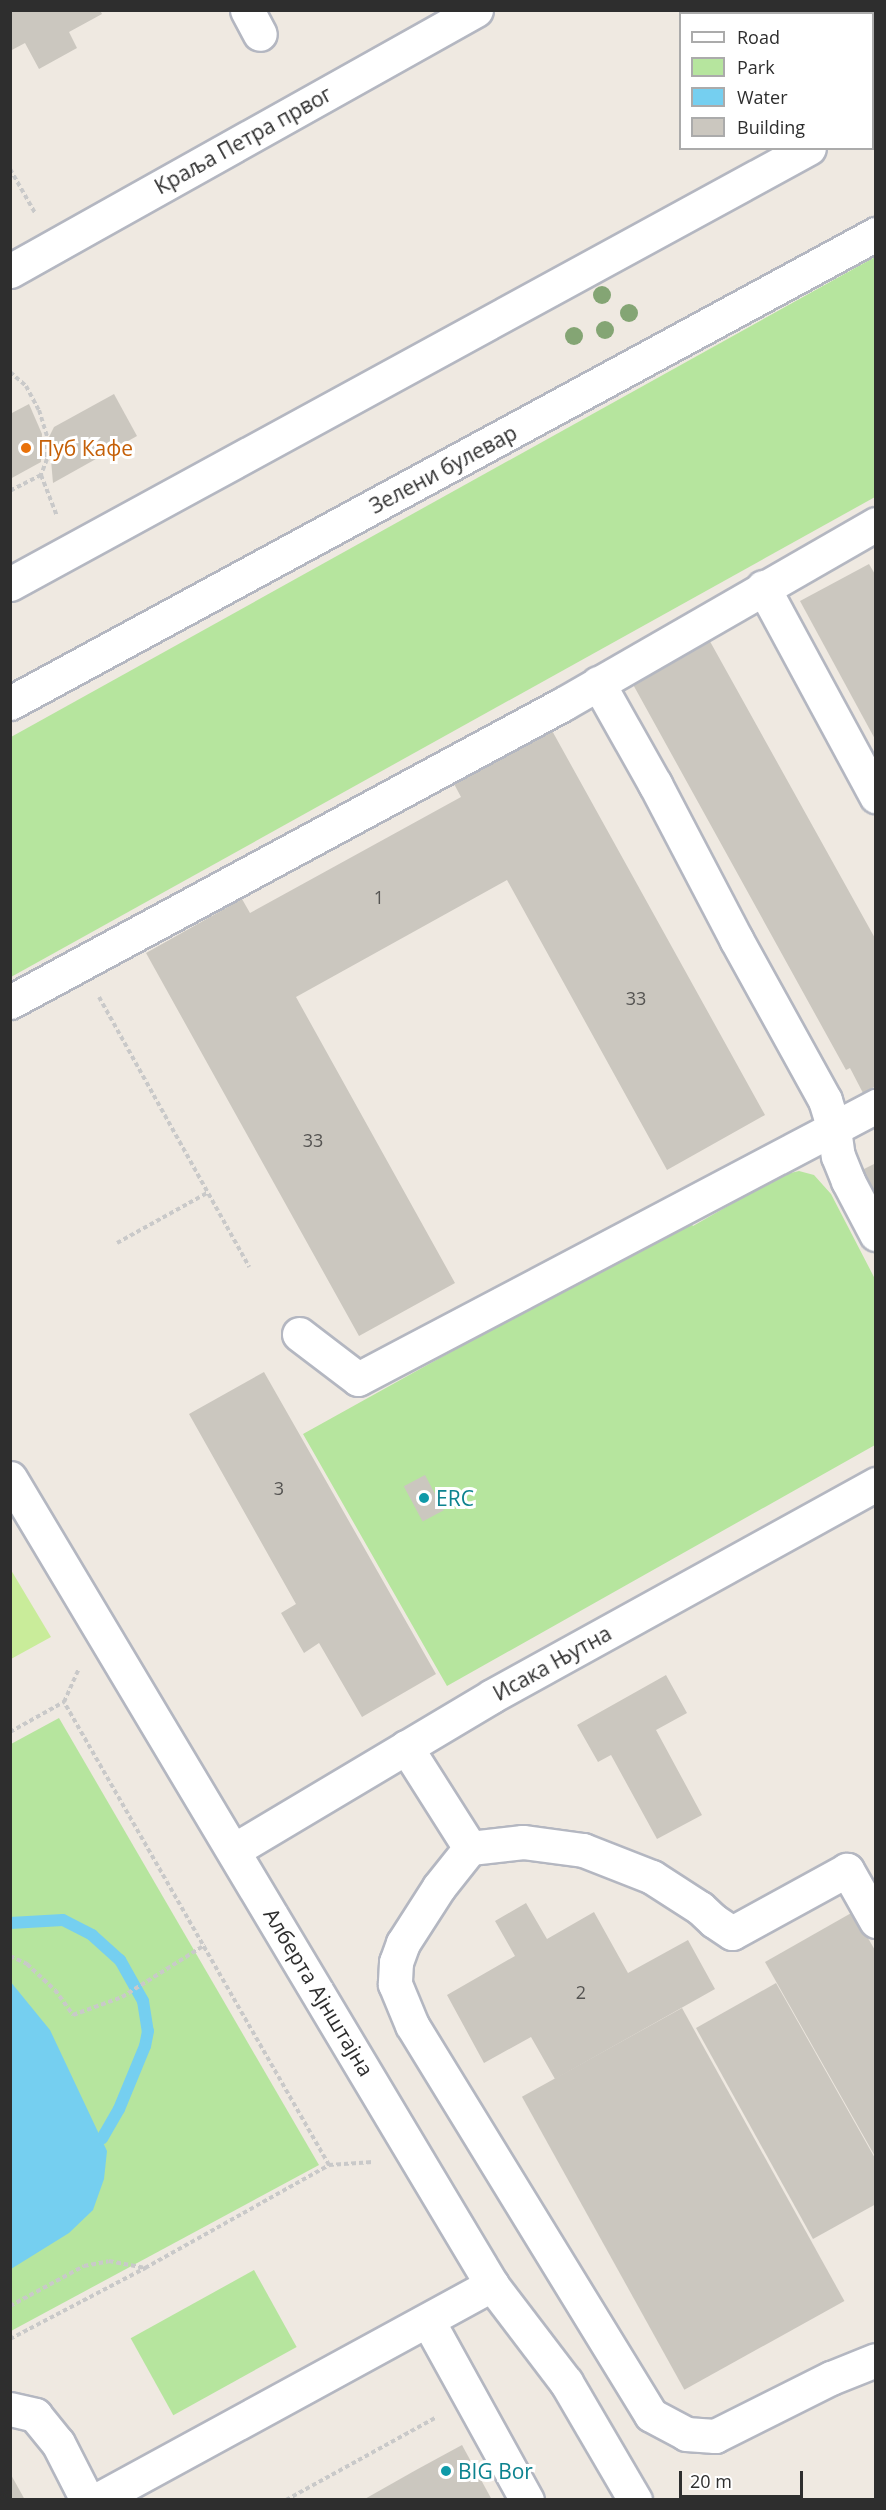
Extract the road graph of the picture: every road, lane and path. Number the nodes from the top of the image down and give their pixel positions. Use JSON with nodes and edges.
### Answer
{"nodes":[{"id":1,"x":476,"y":10,"type":"edge"},
{"id":2,"x":805,"y":150,"type":"edge"},
{"id":3,"x":10,"y":169,"type":"edge"},
{"id":4,"x":41,"y":223,"type":"dead end"},
{"id":5,"x":876,"y":234,"type":"edge"},
{"id":6,"x":10,"y":271,"type":"edge"},
{"id":7,"x":10,"y":372,"type":"edge"},
{"id":8,"x":41,"y":475,"type":"junction"},
{"id":9,"x":10,"y":491,"type":"edge"},
{"id":10,"x":58,"y":519,"type":"dead end"},
{"id":11,"x":876,"y":524,"type":"edge"},
{"id":12,"x":10,"y":584,"type":"edge"},
{"id":13,"x":763,"y":587,"type":"junction"},
{"id":14,"x":598,"y":683,"type":"junction"},
{"id":15,"x":10,"y":703,"type":"edge"},
{"id":16,"x":876,"y":796,"type":"edge"},
{"id":17,"x":82,"y":964,"type":"junction"},
{"id":18,"x":10,"y":1002,"type":"edge"},
{"id":19,"x":876,"y":1106,"type":"edge"},
{"id":20,"x":834,"y":1129,"type":"junction"},
{"id":21,"x":207,"y":1193,"type":"junction"},
{"id":22,"x":876,"y":1234,"type":"edge"},
{"id":23,"x":117,"y":1243,"type":"dead end"},
{"id":24,"x":249,"y":1267,"type":"dead end"},
{"id":25,"x":299,"y":1334,"type":"dead end"},
{"id":26,"x":10,"y":1478,"type":"edge"},
{"id":27,"x":876,"y":1484,"type":"edge"},
{"id":28,"x":10,"y":1732,"type":"edge"},
{"id":29,"x":406,"y":1747,"type":"junction"},
{"id":30,"x":470,"y":1848,"type":"junction"},
{"id":31,"x":234,"y":1850,"type":"junction"},
{"id":32,"x":876,"y":1921,"type":"edge"},
{"id":33,"x":205,"y":1945,"type":"junction"},
{"id":34,"x":10,"y":1956,"type":"edge"},
{"id":35,"x":145,"y":2268,"type":"junction"},
{"id":36,"x":492,"y":2285,"type":"junction"},
{"id":37,"x":10,"y":2306,"type":"edge"},
{"id":38,"x":428,"y":2321,"type":"junction"},
{"id":39,"x":10,"y":2339,"type":"edge"},
{"id":40,"x":876,"y":2360,"type":"edge"},
{"id":41,"x":10,"y":2409,"type":"edge"},
{"id":42,"x":435,"y":2418,"type":"dead end"},
{"id":43,"x":87,"y":2499,"type":"edge"},
{"id":44,"x":97,"y":2499,"type":"edge"},
{"id":45,"x":286,"y":2499,"type":"edge"},
{"id":46,"x":527,"y":2499,"type":"edge"},
{"id":47,"x":635,"y":2499,"type":"edge"}],
"edges":[{"from":1,"to":6,"type":"street","name":"Краља Петра првог"},
{"from":2,"to":12,"type":"street"},
{"from":3,"to":4,"type":"path"},
{"from":5,"to":15,"type":"street","name":"Зелени булевар"},
{"from":7,"to":8,"type":"path"},
{"from":8,"to":9,"type":"path"},
{"from":8,"to":10,"type":"path"},
{"from":11,"to":13,"type":"street"},
{"from":13,"to":14,"type":"street"},
{"from":13,"to":16,"type":"street"},
{"from":14,"to":17,"type":"street"},
{"from":14,"to":20,"type":"street"},
{"from":17,"to":18,"type":"street"},
{"from":17,"to":21,"type":"path"},
{"from":19,"to":20,"type":"street"},
{"from":20,"to":22,"type":"street"},
{"from":20,"to":25,"type":"street"},
{"from":21,"to":23,"type":"path"},
{"from":21,"to":24,"type":"path"},
{"from":26,"to":31,"type":"street","name":"Алберта Ајнштајна"},
{"from":27,"to":29,"type":"street","name":"Исака Њутна"},
{"from":28,"to":33,"type":"path"},
{"from":29,"to":30,"type":"street"},
{"from":29,"to":31,"type":"street","name":"Исака Њутна"},
{"from":30,"to":32,"type":"street"},
{"from":30,"to":40,"type":"street"},
{"from":31,"to":36,"type":"street","name":"Алберта Ајнштајна"},
{"from":33,"to":34,"type":"path"},
{"from":33,"to":35,"type":"path"},
{"from":35,"to":37,"type":"path"},
{"from":35,"to":39,"type":"path"},
{"from":36,"to":38,"type":"street"},
{"from":36,"to":47,"type":"street","name":"Алберта Ајнштајна"},
{"from":38,"to":44,"type":"street"},
{"from":38,"to":46,"type":"street"},
{"from":41,"to":43,"type":"street"},
{"from":42,"to":45,"type":"path"}]}
